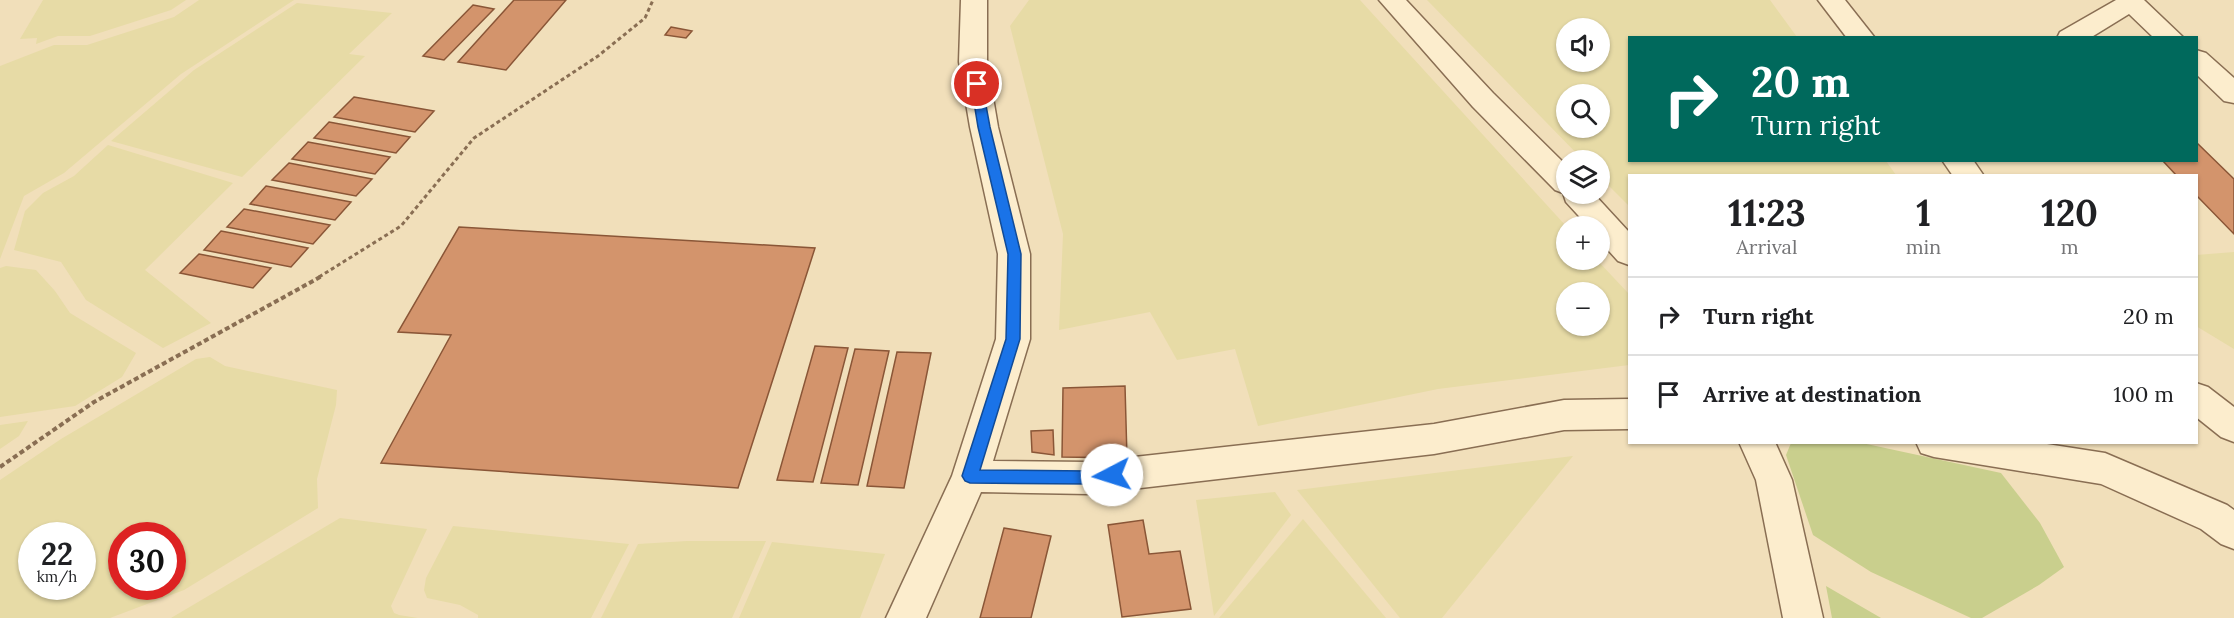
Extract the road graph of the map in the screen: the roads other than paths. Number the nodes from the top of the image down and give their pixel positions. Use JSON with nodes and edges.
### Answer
{"nodes":[{"id":1,"x":974,"y":0,"type":"edge"},
{"id":2,"x":1392,"y":0,"type":"edge"},
{"id":3,"x":1831,"y":0,"type":"edge"},
{"id":4,"x":1860,"y":36,"type":"edge"},
{"id":5,"x":2073,"y":36,"type":"edge"},
{"id":6,"x":2169,"y":36,"type":"edge"},
{"id":7,"x":2198,"y":61,"type":"edge"},
{"id":8,"x":2234,"y":94,"type":"edge"},
{"id":9,"x":1556,"y":173,"type":"edge"},
{"id":10,"x":1586,"y":204,"type":"edge"},
{"id":11,"x":1628,"y":251,"type":"edge"},
{"id":12,"x":2198,"y":399,"type":"edge"},
{"id":13,"x":1628,"y":414,"type":"edge"},
{"id":14,"x":2234,"y":427,"type":"edge"},
{"id":15,"x":1758,"y":444,"type":"edge"},
{"id":16,"x":1947,"y":444,"type":"edge"},
{"id":17,"x":970,"y":476,"type":"junction"},
{"id":18,"x":2234,"y":532,"type":"edge"},
{"id":19,"x":906,"y":618,"type":"edge"},
{"id":20,"x":1803,"y":618,"type":"edge"}],
"edges":[{"from":1,"to":17,"type":"street"},
{"from":2,"to":9,"type":"street"},
{"from":3,"to":4,"type":"street"},
{"from":5,"to":6,"type":"street"},
{"from":7,"to":8,"type":"street"},
{"from":10,"to":11,"type":"street"},
{"from":12,"to":14,"type":"street"},
{"from":13,"to":17,"type":"street"},
{"from":15,"to":20,"type":"street"},
{"from":16,"to":18,"type":"street"},
{"from":17,"to":19,"type":"street"}]}
